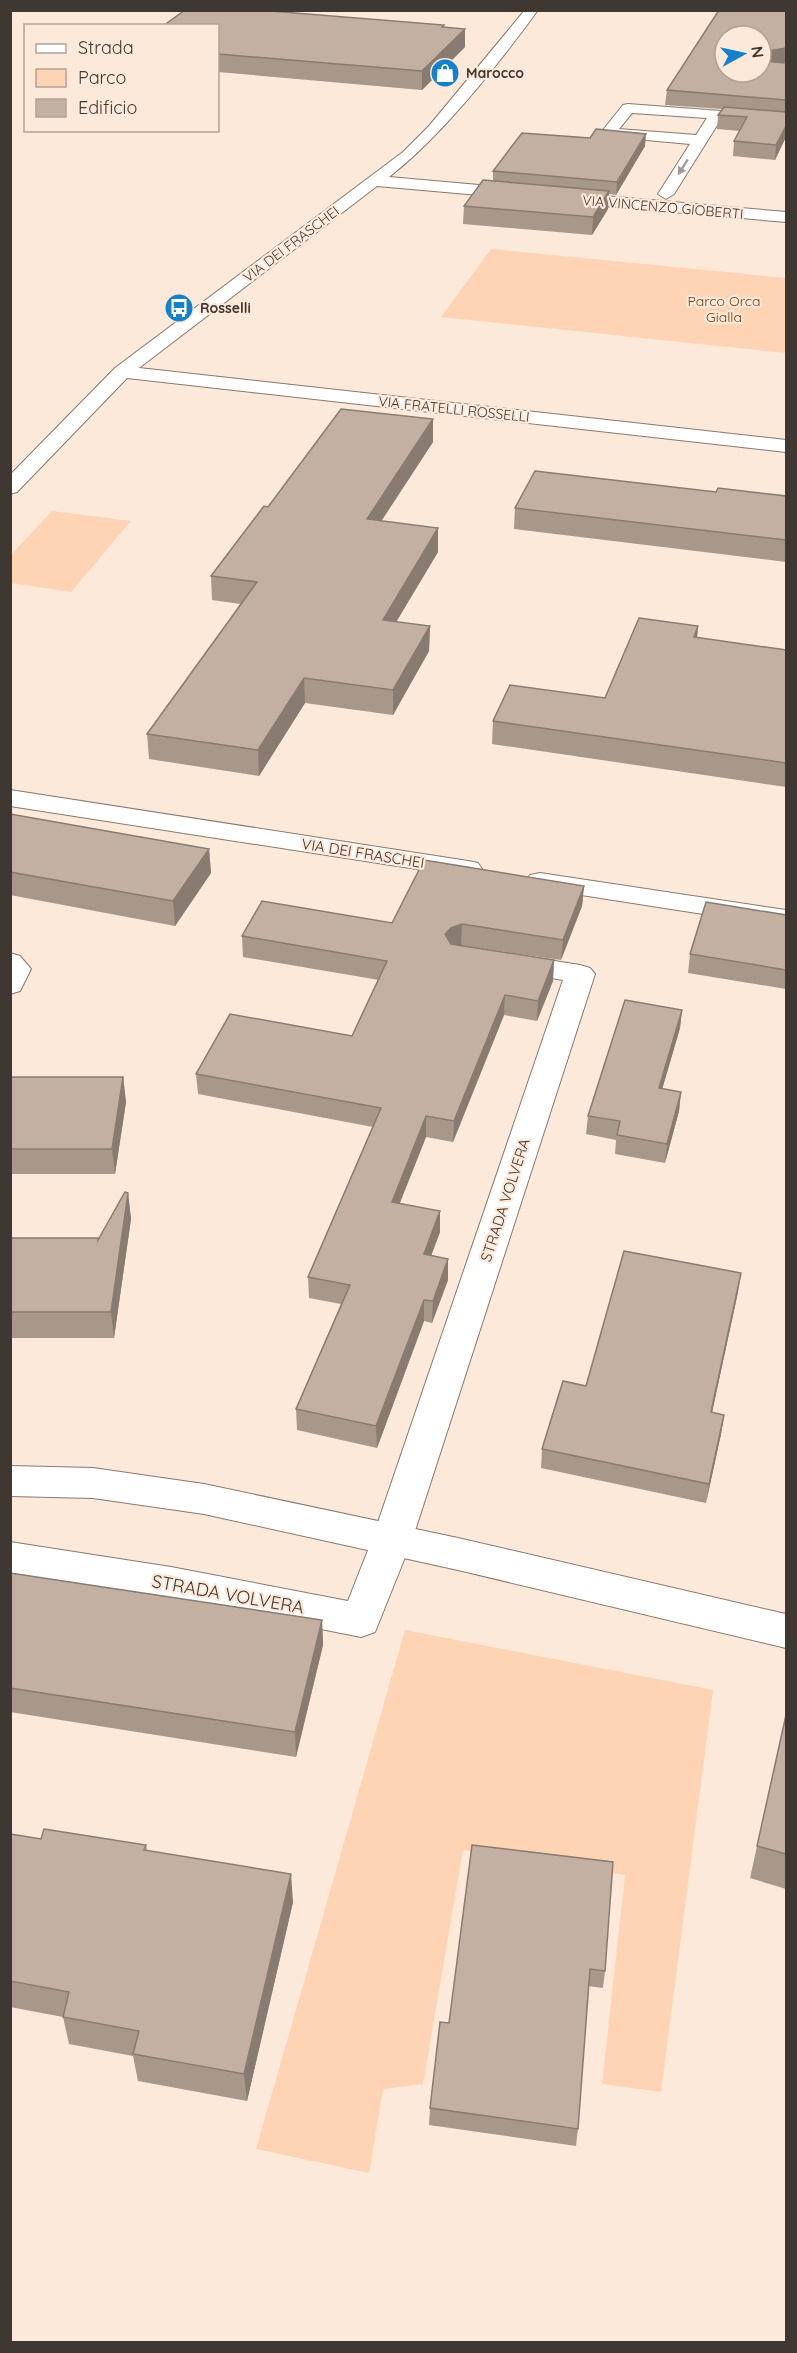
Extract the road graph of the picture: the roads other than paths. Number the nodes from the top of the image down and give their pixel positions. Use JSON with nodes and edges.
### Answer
{"nodes":[{"id":1,"x":532,"y":10,"type":"edge"},
{"id":2,"x":717,"y":115,"type":"junction"},
{"id":3,"x":786,"y":120,"type":"edge"},
{"id":4,"x":700,"y":140,"type":"junction"},
{"id":5,"x":377,"y":181,"type":"junction"},
{"id":6,"x":505,"y":194,"type":"junction"},
{"id":7,"x":666,"y":194,"type":"junction"},
{"id":8,"x":786,"y":202,"type":"edge"},
{"id":9,"x":786,"y":217,"type":"edge"},
{"id":10,"x":122,"y":372,"type":"junction"},
{"id":11,"x":786,"y":447,"type":"edge"},
{"id":12,"x":10,"y":488,"type":"edge"},
{"id":13,"x":10,"y":798,"type":"edge"},
{"id":14,"x":786,"y":919,"type":"edge"},
{"id":15,"x":485,"y":959,"type":"edge"},
{"id":16,"x":10,"y":962,"type":"edge"},
{"id":17,"x":10,"y":985,"type":"edge"},
{"id":18,"x":10,"y":1481,"type":"edge"},
{"id":19,"x":392,"y":1540,"type":"junction"},
{"id":20,"x":10,"y":1558,"type":"edge"},
{"id":21,"x":786,"y":1631,"type":"edge"}],
"edges":[{"from":1,"to":5,"type":"street","name":"VIA DEI FRASCHEI"},
{"from":2,"to":3,"type":"street"},
{"from":2,"to":4,"type":"street","name":"VIA VINCENZO GIOBERTI"},
{"from":2,"to":4,"type":"street"},
{"from":4,"to":7,"type":"street","name":"VIA VINCENZO GIOBERTI","one_way":true},
{"from":5,"to":6,"type":"street","name":"VIA VINCENZO GIOBERTI"},
{"from":5,"to":10,"type":"street","name":"VIA DEI FRASCHEI"},
{"from":6,"to":7,"type":"street","name":"VIA VINCENZO GIOBERTI"},
{"from":6,"to":9,"type":"street","name":"VIA VINCENZO GIOBERTI"},
{"from":7,"to":8,"type":"street","name":"VIA VINCENZO GIOBERTI"},
{"from":10,"to":11,"type":"street","name":"VIA FRATELLI ROSSELLI"},
{"from":10,"to":12,"type":"street","name":"VIA DEI FRASCHEI"},
{"from":13,"to":14,"type":"street","name":"VIA DEI FRASCHEI"},
{"from":15,"to":19,"type":"street","name":"STRADA VOLVERA"},
{"from":16,"to":17,"type":"street"},
{"from":18,"to":19,"type":"street"},
{"from":19,"to":20,"type":"street","name":"STRADA VOLVERA"},
{"from":19,"to":21,"type":"street"}]}
